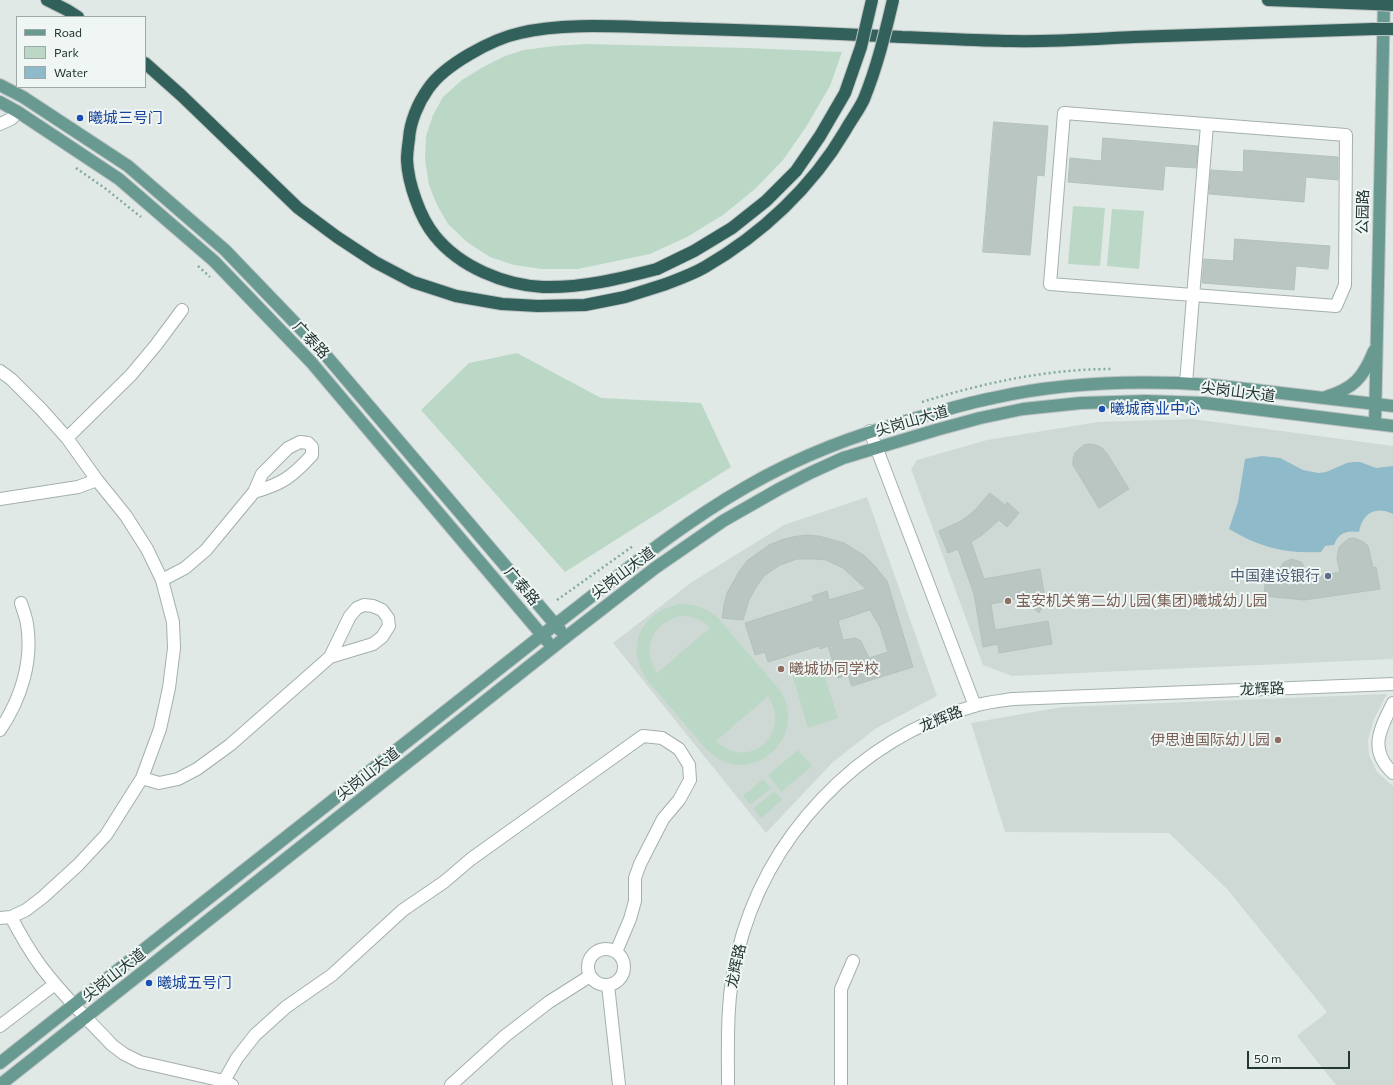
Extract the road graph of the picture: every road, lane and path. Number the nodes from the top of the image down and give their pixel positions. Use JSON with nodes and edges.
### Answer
{"nodes":[{"id":1,"x":47,"y":0,"type":"edge"},
{"id":2,"x":872,"y":0,"type":"edge"},
{"id":3,"x":893,"y":0,"type":"edge"},
{"id":4,"x":1268,"y":0,"type":"edge"},
{"id":5,"x":1379,"y":2,"type":"edge"},
{"id":6,"x":1393,"y":5,"type":"edge"},
{"id":7,"x":76,"y":16,"type":"edge"},
{"id":8,"x":1393,"y":29,"type":"edge"},
{"id":9,"x":146,"y":64,"type":"edge"},
{"id":10,"x":0,"y":85,"type":"edge"},
{"id":11,"x":0,"y":102,"type":"edge"},
{"id":12,"x":18,"y":112,"type":"junction"},
{"id":13,"x":0,"y":124,"type":"edge"},
{"id":14,"x":1207,"y":125,"type":"junction"},
{"id":15,"x":74,"y":166,"type":"dead end"},
{"id":16,"x":146,"y":220,"type":"dead end"},
{"id":17,"x":193,"y":261,"type":"dead end"},
{"id":18,"x":215,"y":282,"type":"dead end"},
{"id":19,"x":1193,"y":295,"type":"junction"},
{"id":20,"x":182,"y":310,"type":"dead end"},
{"id":21,"x":1376,"y":345,"type":"junction"},
{"id":22,"x":0,"y":371,"type":"edge"},
{"id":23,"x":1186,"y":383,"type":"junction"},
{"id":24,"x":1324,"y":398,"type":"junction"},
{"id":25,"x":1375,"y":405,"type":"junction"},
{"id":26,"x":1393,"y":406,"type":"edge"},
{"id":27,"x":1375,"y":424,"type":"junction"},
{"id":28,"x":1393,"y":426,"type":"edge"},
{"id":29,"x":870,"y":431,"type":"junction"},
{"id":30,"x":67,"y":438,"type":"junction"},
{"id":31,"x":876,"y":448,"type":"junction"},
{"id":32,"x":97,"y":480,"type":"junction"},
{"id":33,"x":254,"y":492,"type":"junction"},
{"id":34,"x":0,"y":499,"type":"edge"},
{"id":35,"x":162,"y":580,"type":"junction"},
{"id":36,"x":21,"y":603,"type":"dead end"},
{"id":37,"x":556,"y":624,"type":"junction"},
{"id":38,"x":542,"y":635,"type":"junction"},
{"id":39,"x":566,"y":637,"type":"junction"},
{"id":40,"x":553,"y":648,"type":"junction"},
{"id":41,"x":330,"y":657,"type":"junction"},
{"id":42,"x":1393,"y":684,"type":"edge"},
{"id":43,"x":1393,"y":703,"type":"edge"},
{"id":44,"x":975,"y":706,"type":"junction"},
{"id":45,"x":0,"y":730,"type":"edge"},
{"id":46,"x":1393,"y":773,"type":"edge"},
{"id":47,"x":142,"y":778,"type":"junction"},
{"id":48,"x":6,"y":918,"type":"edge"},
{"id":49,"x":616,"y":952,"type":"junction"},
{"id":50,"x":853,"y":961,"type":"dead end"},
{"id":51,"x":590,"y":976,"type":"junction"},
{"id":52,"x":55,"y":984,"type":"junction"},
{"id":53,"x":608,"y":985,"type":"junction"},
{"id":54,"x":74,"y":1005,"type":"junction"},
{"id":55,"x":87,"y":1017,"type":"junction"},
{"id":56,"x":0,"y":1026,"type":"edge"},
{"id":57,"x":0,"y":1063,"type":"edge"},
{"id":58,"x":228,"y":1083,"type":"edge"},
{"id":59,"x":0,"y":1085,"type":"edge"},
{"id":60,"x":451,"y":1085,"type":"edge"},
{"id":61,"x":619,"y":1085,"type":"edge"},
{"id":62,"x":728,"y":1085,"type":"edge"},
{"id":63,"x":842,"y":1085,"type":"edge"}],
"edges":[{"from":1,"to":7,"type":"highway"},
{"from":2,"to":8,"type":"highway","bridge":true},
{"from":3,"to":9,"type":"highway","bridge":true},
{"from":4,"to":5,"type":"highway"},
{"from":5,"to":6,"type":"highway","bridge":true},
{"from":5,"to":21,"type":"main road","name":"公园路"},
{"from":10,"to":37,"type":"main road","name":"广泰路"},
{"from":11,"to":12,"type":"main road","name":"广泰路"},
{"from":12,"to":13,"type":"street"},
{"from":12,"to":38,"type":"main road","name":"广泰路"},
{"from":14,"to":19,"type":"street"},
{"from":14,"to":19,"type":"street"},
{"from":14,"to":19,"type":"street"},
{"from":15,"to":16,"type":"path"},
{"from":17,"to":18,"type":"path"},
{"from":19,"to":23,"type":"street"},
{"from":20,"to":30,"type":"street"},
{"from":21,"to":24,"type":"main road"},
{"from":21,"to":25,"type":"main road","name":"公园路"},
{"from":22,"to":30,"type":"street"},
{"from":23,"to":24,"type":"main road","name":"尖岗山大道"},
{"from":23,"to":29,"type":"main road","name":"尖岗山大道"},
{"from":24,"to":25,"type":"main road","name":"尖岗山大道"},
{"from":25,"to":26,"type":"main road","name":"尖岗山大道"},
{"from":25,"to":27,"type":"main road","name":"公园路"},
{"from":27,"to":28,"type":"main road","name":"尖岗山大道"},
{"from":27,"to":31,"type":"main road","name":"尖岗山大道"},
{"from":29,"to":31,"type":"street"},
{"from":29,"to":37,"type":"main road","name":"尖岗山大道"},
{"from":30,"to":32,"type":"street"},
{"from":31,"to":39,"type":"main road","name":"尖岗山大道"},
{"from":31,"to":44,"type":"street"},
{"from":32,"to":34,"type":"street"},
{"from":32,"to":35,"type":"street"},
{"from":33,"to":33,"type":"street"},
{"from":33,"to":35,"type":"street"},
{"from":35,"to":47,"type":"street"},
{"from":36,"to":45,"type":"street"},
{"from":37,"to":38,"type":"main road","name":"尖岗山大道"},
{"from":37,"to":39,"type":"main road","name":"广泰路"},
{"from":38,"to":40,"type":"main road","name":"广泰路"},
{"from":38,"to":54,"type":"main road","name":"尖岗山大道"},
{"from":39,"to":40,"type":"main road","name":"尖岗山大道"},
{"from":40,"to":55,"type":"main road","name":"尖岗山大道"},
{"from":41,"to":41,"type":"street"},
{"from":41,"to":47,"type":"street"},
{"from":42,"to":44,"type":"street","name":"龙辉路"},
{"from":43,"to":46,"type":"street"},
{"from":44,"to":62,"type":"street","name":"龙辉路"},
{"from":47,"to":48,"type":"street"},
{"from":48,"to":52,"type":"street"},
{"from":49,"to":51,"type":"street"},
{"from":49,"to":53,"type":"street"},
{"from":49,"to":58,"type":"street"},
{"from":50,"to":63,"type":"street"},
{"from":51,"to":53,"type":"street"},
{"from":51,"to":60,"type":"street"},
{"from":52,"to":54,"type":"street"},
{"from":52,"to":56,"type":"street"},
{"from":53,"to":61,"type":"street"},
{"from":54,"to":55,"type":"street"},
{"from":54,"to":57,"type":"main road","name":"尖岗山大道"},
{"from":55,"to":58,"type":"street"},
{"from":55,"to":59,"type":"main road","name":"尖岗山大道"}]}
